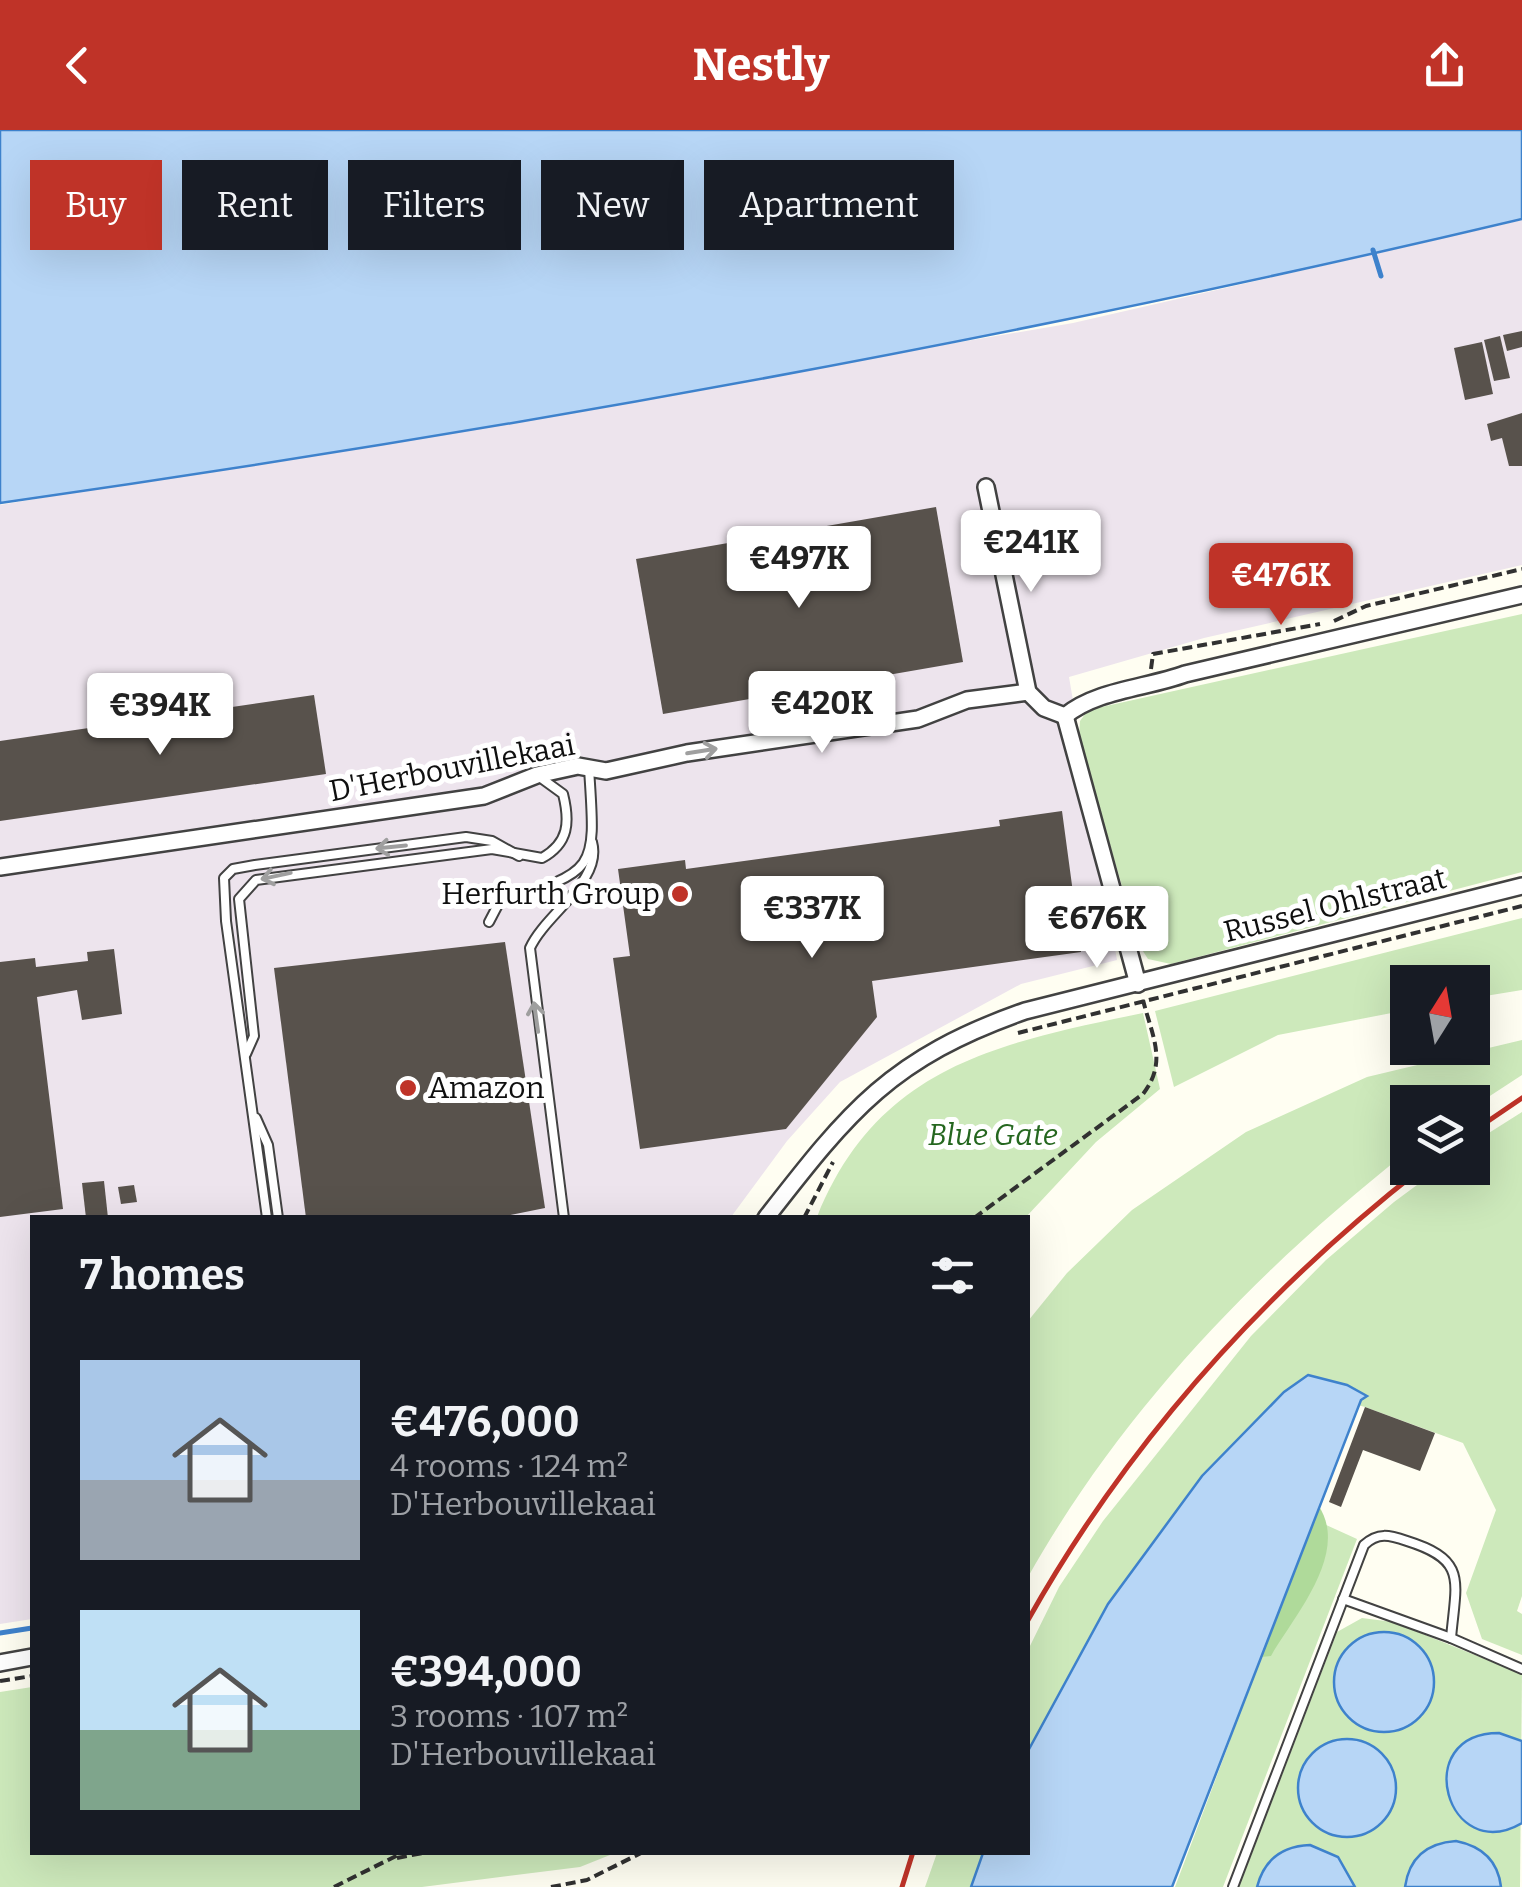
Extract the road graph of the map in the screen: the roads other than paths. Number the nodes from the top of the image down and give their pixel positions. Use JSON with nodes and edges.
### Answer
{"nodes":[{"id":1,"x":986,"y":487,"type":"dead end"},
{"id":2,"x":1522,"y":594,"type":"edge"},
{"id":3,"x":1028,"y":692,"type":"junction"},
{"id":4,"x":1065,"y":716,"type":"junction"},
{"id":5,"x":598,"y":770,"type":"junction"},
{"id":6,"x":537,"y":775,"type":"junction"},
{"id":7,"x":592,"y":842,"type":"junction"},
{"id":8,"x":518,"y":856,"type":"junction"},
{"id":9,"x":0,"y":867,"type":"edge"},
{"id":10,"x":1522,"y":886,"type":"edge"},
{"id":11,"x":489,"y":922,"type":"dead end"},
{"id":12,"x":1138,"y":984,"type":"junction"},
{"id":13,"x":246,"y":1055,"type":"junction"},
{"id":14,"x":254,"y":1114,"type":"junction"},
{"id":15,"x":267,"y":1215,"type":"edge"},
{"id":16,"x":278,"y":1215,"type":"edge"},
{"id":17,"x":564,"y":1215,"type":"edge"},
{"id":18,"x":768,"y":1215,"type":"edge"},
{"id":19,"x":1343,"y":1598,"type":"junction"},
{"id":20,"x":1452,"y":1638,"type":"junction"},
{"id":21,"x":30,"y":1657,"type":"edge"},
{"id":22,"x":0,"y":1663,"type":"edge"},
{"id":23,"x":1522,"y":1669,"type":"edge"},
{"id":24,"x":1233,"y":1887,"type":"edge"}],
"edges":[{"from":1,"to":3,"type":"street"},
{"from":2,"to":4,"type":"street"},
{"from":3,"to":4,"type":"street"},
{"from":5,"to":3,"type":"street","name":"D'Herbouvillekaai","one_way":true},
{"from":4,"to":12,"type":"street"},
{"from":5,"to":6,"type":"street","name":"D'Herbouvillekaai"},
{"from":5,"to":7,"type":"lane"},
{"from":6,"to":8,"type":"lane"},
{"from":6,"to":9,"type":"street","name":"D'Herbouvillekaai"},
{"from":7,"to":11,"type":"lane"},
{"from":17,"to":7,"type":"lane","one_way":true},
{"from":8,"to":13,"type":"lane","one_way":true},
{"from":8,"to":13,"type":"lane","one_way":true},
{"from":10,"to":12,"type":"street","name":"Russel Ohlstraat"},
{"from":12,"to":18,"type":"street","name":"Russel Ohlstraat"},
{"from":13,"to":14,"type":"lane"},
{"from":14,"to":15,"type":"lane"},
{"from":14,"to":16,"type":"lane"},
{"from":19,"to":20,"type":"lane"},
{"from":19,"to":20,"type":"lane"},
{"from":19,"to":24,"type":"lane"},
{"from":20,"to":23,"type":"lane"},
{"from":21,"to":22,"type":"street"}]}
